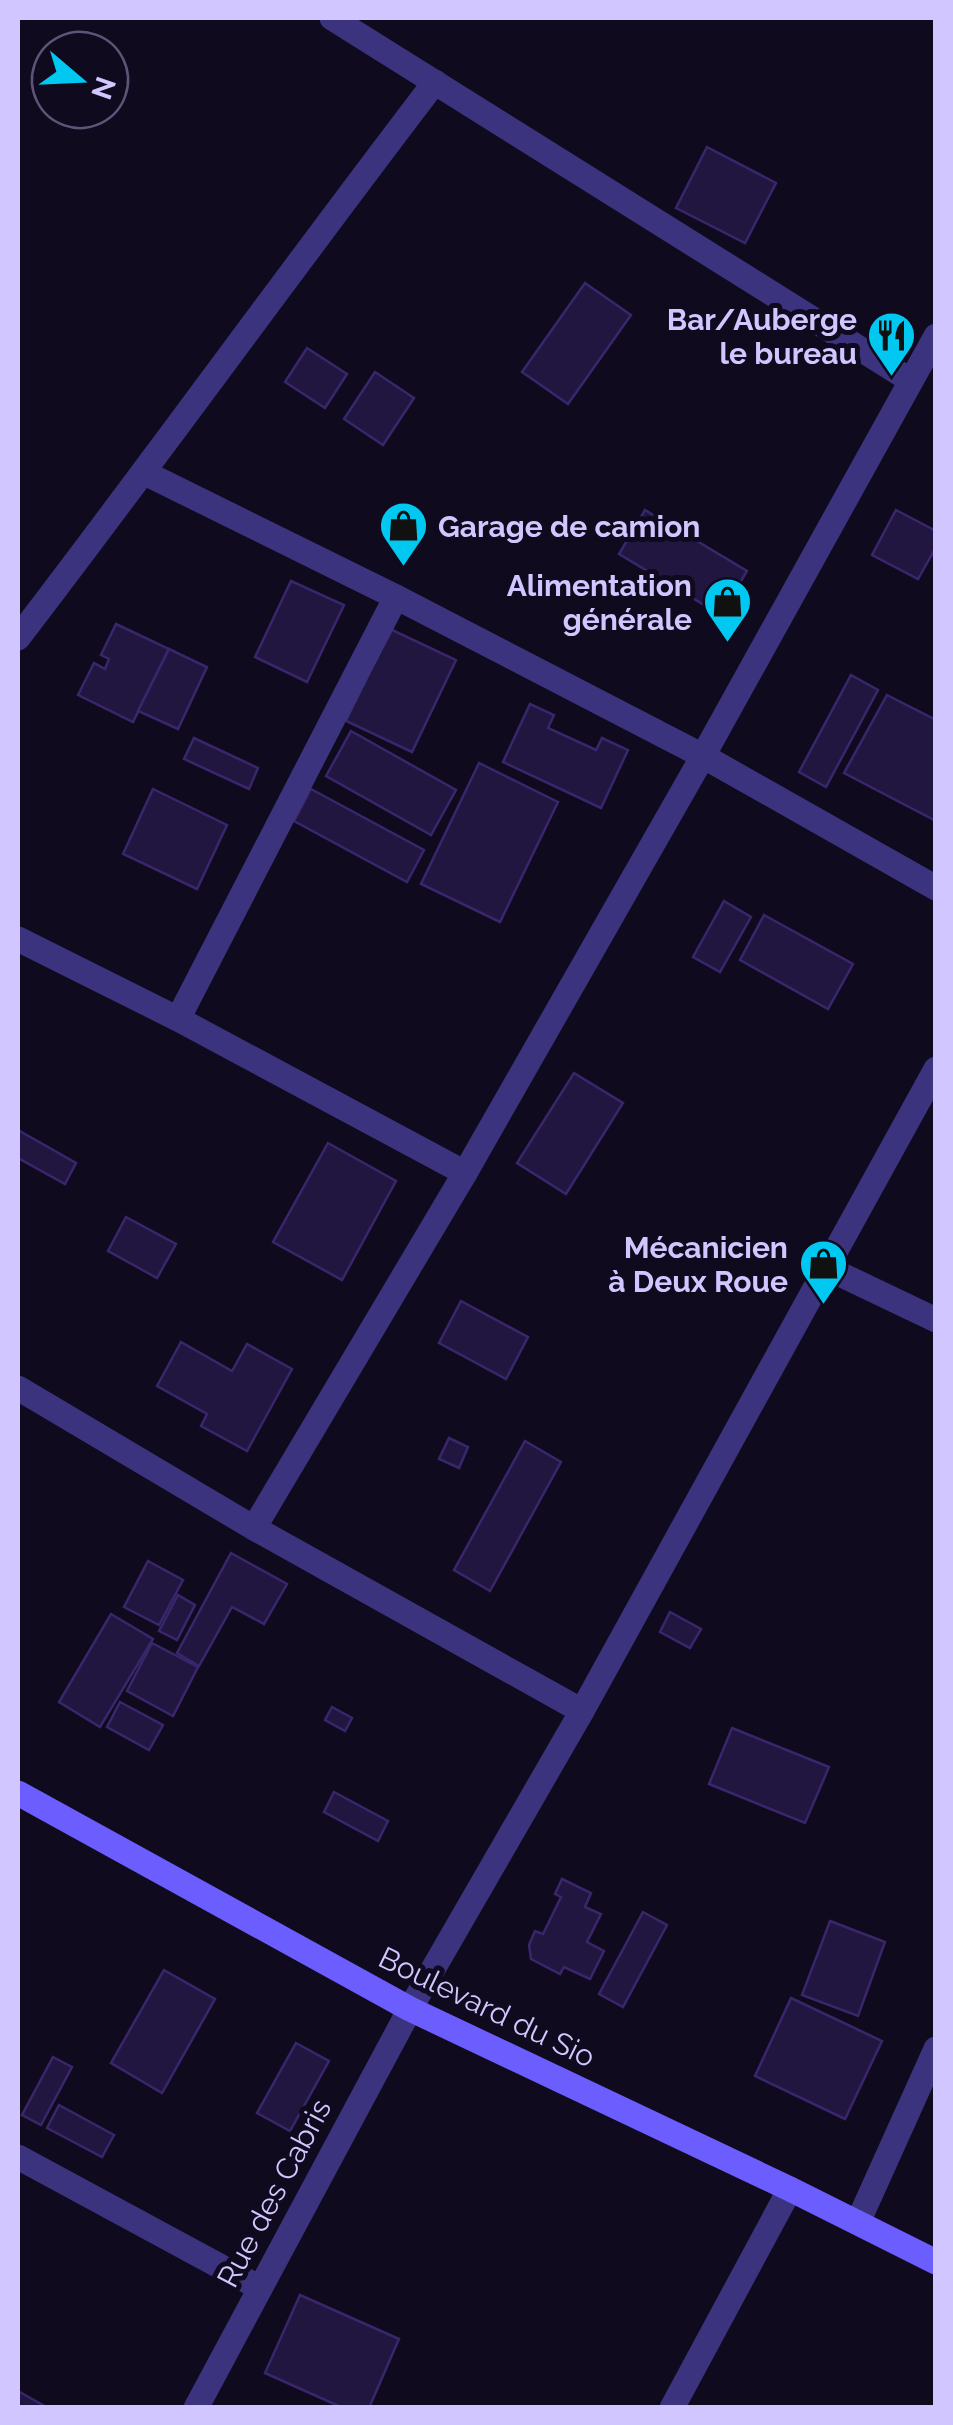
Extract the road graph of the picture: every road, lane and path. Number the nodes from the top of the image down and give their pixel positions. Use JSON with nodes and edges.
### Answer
{"nodes":[{"id":1,"x":332,"y":18,"type":"edge"},
{"id":2,"x":436,"y":82,"type":"junction"},
{"id":3,"x":936,"y":336,"type":"edge"},
{"id":4,"x":910,"y":380,"type":"junction"},
{"id":5,"x":145,"y":473,"type":"junction"},
{"id":6,"x":396,"y":597,"type":"junction"},
{"id":7,"x":18,"y":638,"type":"edge"},
{"id":8,"x":702,"y":756,"type":"junction"},
{"id":9,"x":936,"y":888,"type":"edge"},
{"id":10,"x":18,"y":940,"type":"edge"},
{"id":11,"x":178,"y":1019,"type":"junction"},
{"id":12,"x":936,"y":1069,"type":"edge"},
{"id":13,"x":465,"y":1173,"type":"junction"},
{"id":14,"x":825,"y":1267,"type":"junction"},
{"id":15,"x":936,"y":1320,"type":"edge"},
{"id":16,"x":18,"y":1388,"type":"edge"},
{"id":17,"x":254,"y":1528,"type":"junction"},
{"id":18,"x":582,"y":1711,"type":"junction"},
{"id":19,"x":18,"y":1794,"type":"edge"},
{"id":20,"x":410,"y":2009,"type":"junction"},
{"id":21,"x":936,"y":2049,"type":"edge"},
{"id":22,"x":18,"y":2157,"type":"edge"},
{"id":23,"x":790,"y":2189,"type":"junction"},
{"id":24,"x":858,"y":2222,"type":"junction"},
{"id":25,"x":936,"y":2262,"type":"edge"},
{"id":26,"x":260,"y":2288,"type":"junction"},
{"id":27,"x":196,"y":2408,"type":"edge"},
{"id":28,"x":672,"y":2408,"type":"edge"}],
"edges":[{"from":1,"to":2,"type":"street"},
{"from":2,"to":4,"type":"street"},
{"from":2,"to":5,"type":"street"},
{"from":3,"to":4,"type":"street"},
{"from":4,"to":8,"type":"street"},
{"from":5,"to":6,"type":"street"},
{"from":5,"to":7,"type":"street"},
{"from":6,"to":8,"type":"street"},
{"from":6,"to":11,"type":"street"},
{"from":8,"to":9,"type":"street"},
{"from":8,"to":13,"type":"street"},
{"from":10,"to":11,"type":"street"},
{"from":11,"to":13,"type":"street"},
{"from":12,"to":14,"type":"street","name":"Rue des Cabris"},
{"from":13,"to":17,"type":"street"},
{"from":14,"to":15,"type":"street"},
{"from":14,"to":18,"type":"street","name":"Rue des Cabris"},
{"from":16,"to":17,"type":"street"},
{"from":17,"to":18,"type":"street"},
{"from":18,"to":20,"type":"street","name":"Rue des Cabris"},
{"from":19,"to":20,"type":"street","name":"Boulevard du Sio"},
{"from":20,"to":23,"type":"street","name":"Boulevard du Sio"},
{"from":20,"to":26,"type":"street","name":"Rue des Cabris"},
{"from":21,"to":24,"type":"street"},
{"from":22,"to":26,"type":"street"},
{"from":23,"to":24,"type":"street","name":"Boulevard du Sio"},
{"from":23,"to":28,"type":"street"},
{"from":24,"to":25,"type":"street","name":"Boulevard du Sio"},
{"from":26,"to":27,"type":"street","name":"Rue des Cabris"}]}
